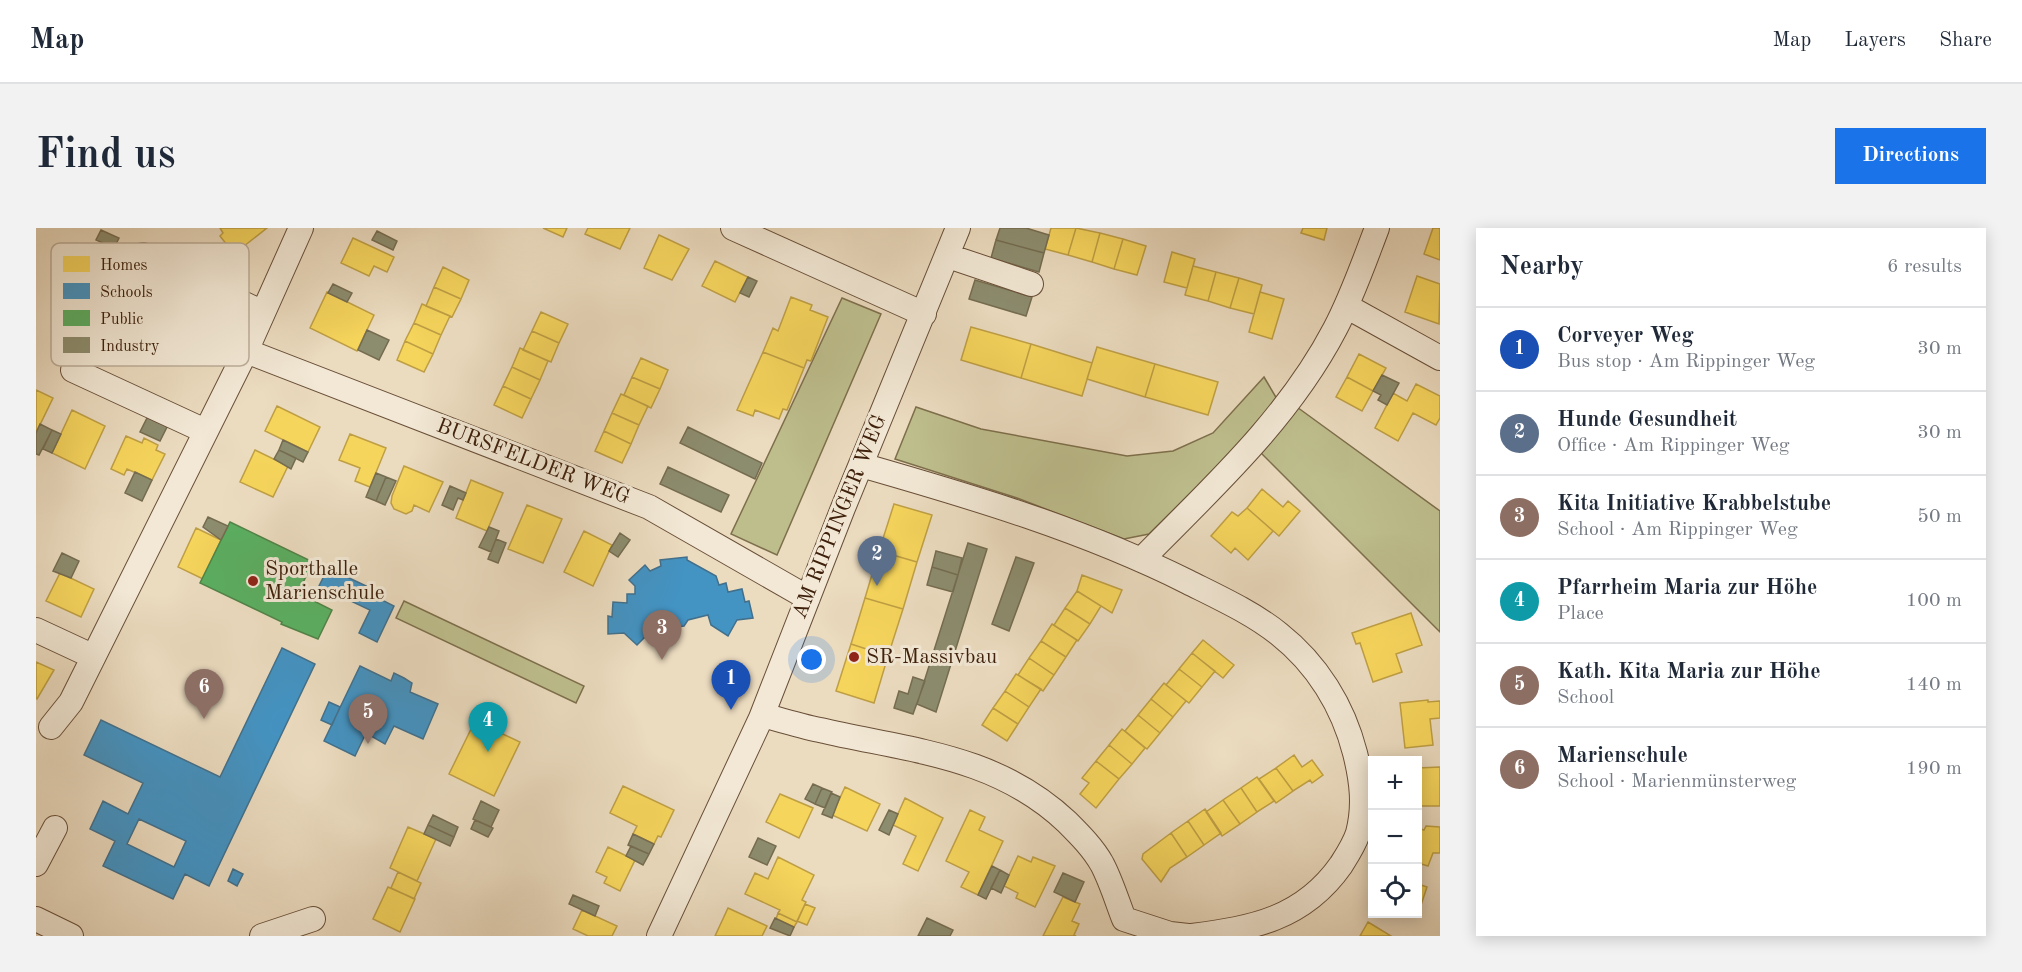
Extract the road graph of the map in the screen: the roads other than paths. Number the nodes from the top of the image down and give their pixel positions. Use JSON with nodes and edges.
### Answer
{"nodes":[{"id":1,"x":301,"y":228,"type":"edge"},
{"id":2,"x":733,"y":228,"type":"edge"},
{"id":3,"x":958,"y":228,"type":"edge"},
{"id":4,"x":1377,"y":228,"type":"edge"},
{"id":5,"x":948,"y":256,"type":"junction"},
{"id":6,"x":1031,"y":284,"type":"dead end"},
{"id":7,"x":249,"y":306,"type":"edge"},
{"id":8,"x":1346,"y":306,"type":"junction"},
{"id":9,"x":263,"y":313,"type":"junction"},
{"id":10,"x":924,"y":314,"type":"junction"},
{"id":11,"x":249,"y":344,"type":"edge"},
{"id":12,"x":249,"y":352,"type":"edge"},
{"id":13,"x":1440,"y":358,"type":"edge"},
{"id":14,"x":238,"y":366,"type":"edge"},
{"id":15,"x":73,"y":370,"type":"dead end"},
{"id":16,"x":206,"y":430,"type":"junction"},
{"id":17,"x":861,"y":465,"type":"junction"},
{"id":18,"x":1142,"y":559,"type":"junction"},
{"id":19,"x":808,"y":598,"type":"junction"},
{"id":20,"x":36,"y":630,"type":"edge"},
{"id":21,"x":92,"y":656,"type":"junction"},
{"id":22,"x":763,"y":715,"type":"junction"},
{"id":23,"x":51,"y":727,"type":"dead end"},
{"id":24,"x":55,"y":828,"type":"dead end"},
{"id":25,"x":36,"y":864,"type":"edge"},
{"id":26,"x":36,"y":919,"type":"edge"},
{"id":27,"x":313,"y":919,"type":"dead end"},
{"id":28,"x":1122,"y":927,"type":"edge"},
{"id":29,"x":68,"y":935,"type":"edge"},
{"id":30,"x":262,"y":936,"type":"edge"},
{"id":31,"x":659,"y":936,"type":"edge"},
{"id":32,"x":1190,"y":936,"type":"edge"}],
"edges":[{"from":1,"to":9,"type":"street"},
{"from":2,"to":10,"type":"street"},
{"from":3,"to":5,"type":"street","name":"AM RIPPINGER WEG"},
{"from":4,"to":8,"type":"street"},
{"from":5,"to":6,"type":"street"},
{"from":5,"to":10,"type":"street","name":"AM RIPPINGER WEG"},
{"from":7,"to":9,"type":"street"},
{"from":8,"to":13,"type":"street"},
{"from":8,"to":18,"type":"street"},
{"from":9,"to":11,"type":"street"},
{"from":10,"to":17,"type":"street","name":"AM RIPPINGER WEG"},
{"from":12,"to":19,"type":"street","name":"BURSFELDER WEG"},
{"from":14,"to":16,"type":"street"},
{"from":15,"to":16,"type":"street"},
{"from":16,"to":21,"type":"street"},
{"from":17,"to":18,"type":"street"},
{"from":17,"to":19,"type":"street","name":"AM RIPPINGER WEG"},
{"from":18,"to":32,"type":"street"},
{"from":19,"to":22,"type":"street","name":"AM RIPPINGER WEG"},
{"from":20,"to":21,"type":"street"},
{"from":21,"to":23,"type":"street"},
{"from":22,"to":28,"type":"street"},
{"from":22,"to":31,"type":"street","name":"AM RIPPINGER WEG"},
{"from":24,"to":25,"type":"street"},
{"from":26,"to":29,"type":"street"},
{"from":27,"to":30,"type":"street"},
{"from":28,"to":32,"type":"street"}]}
